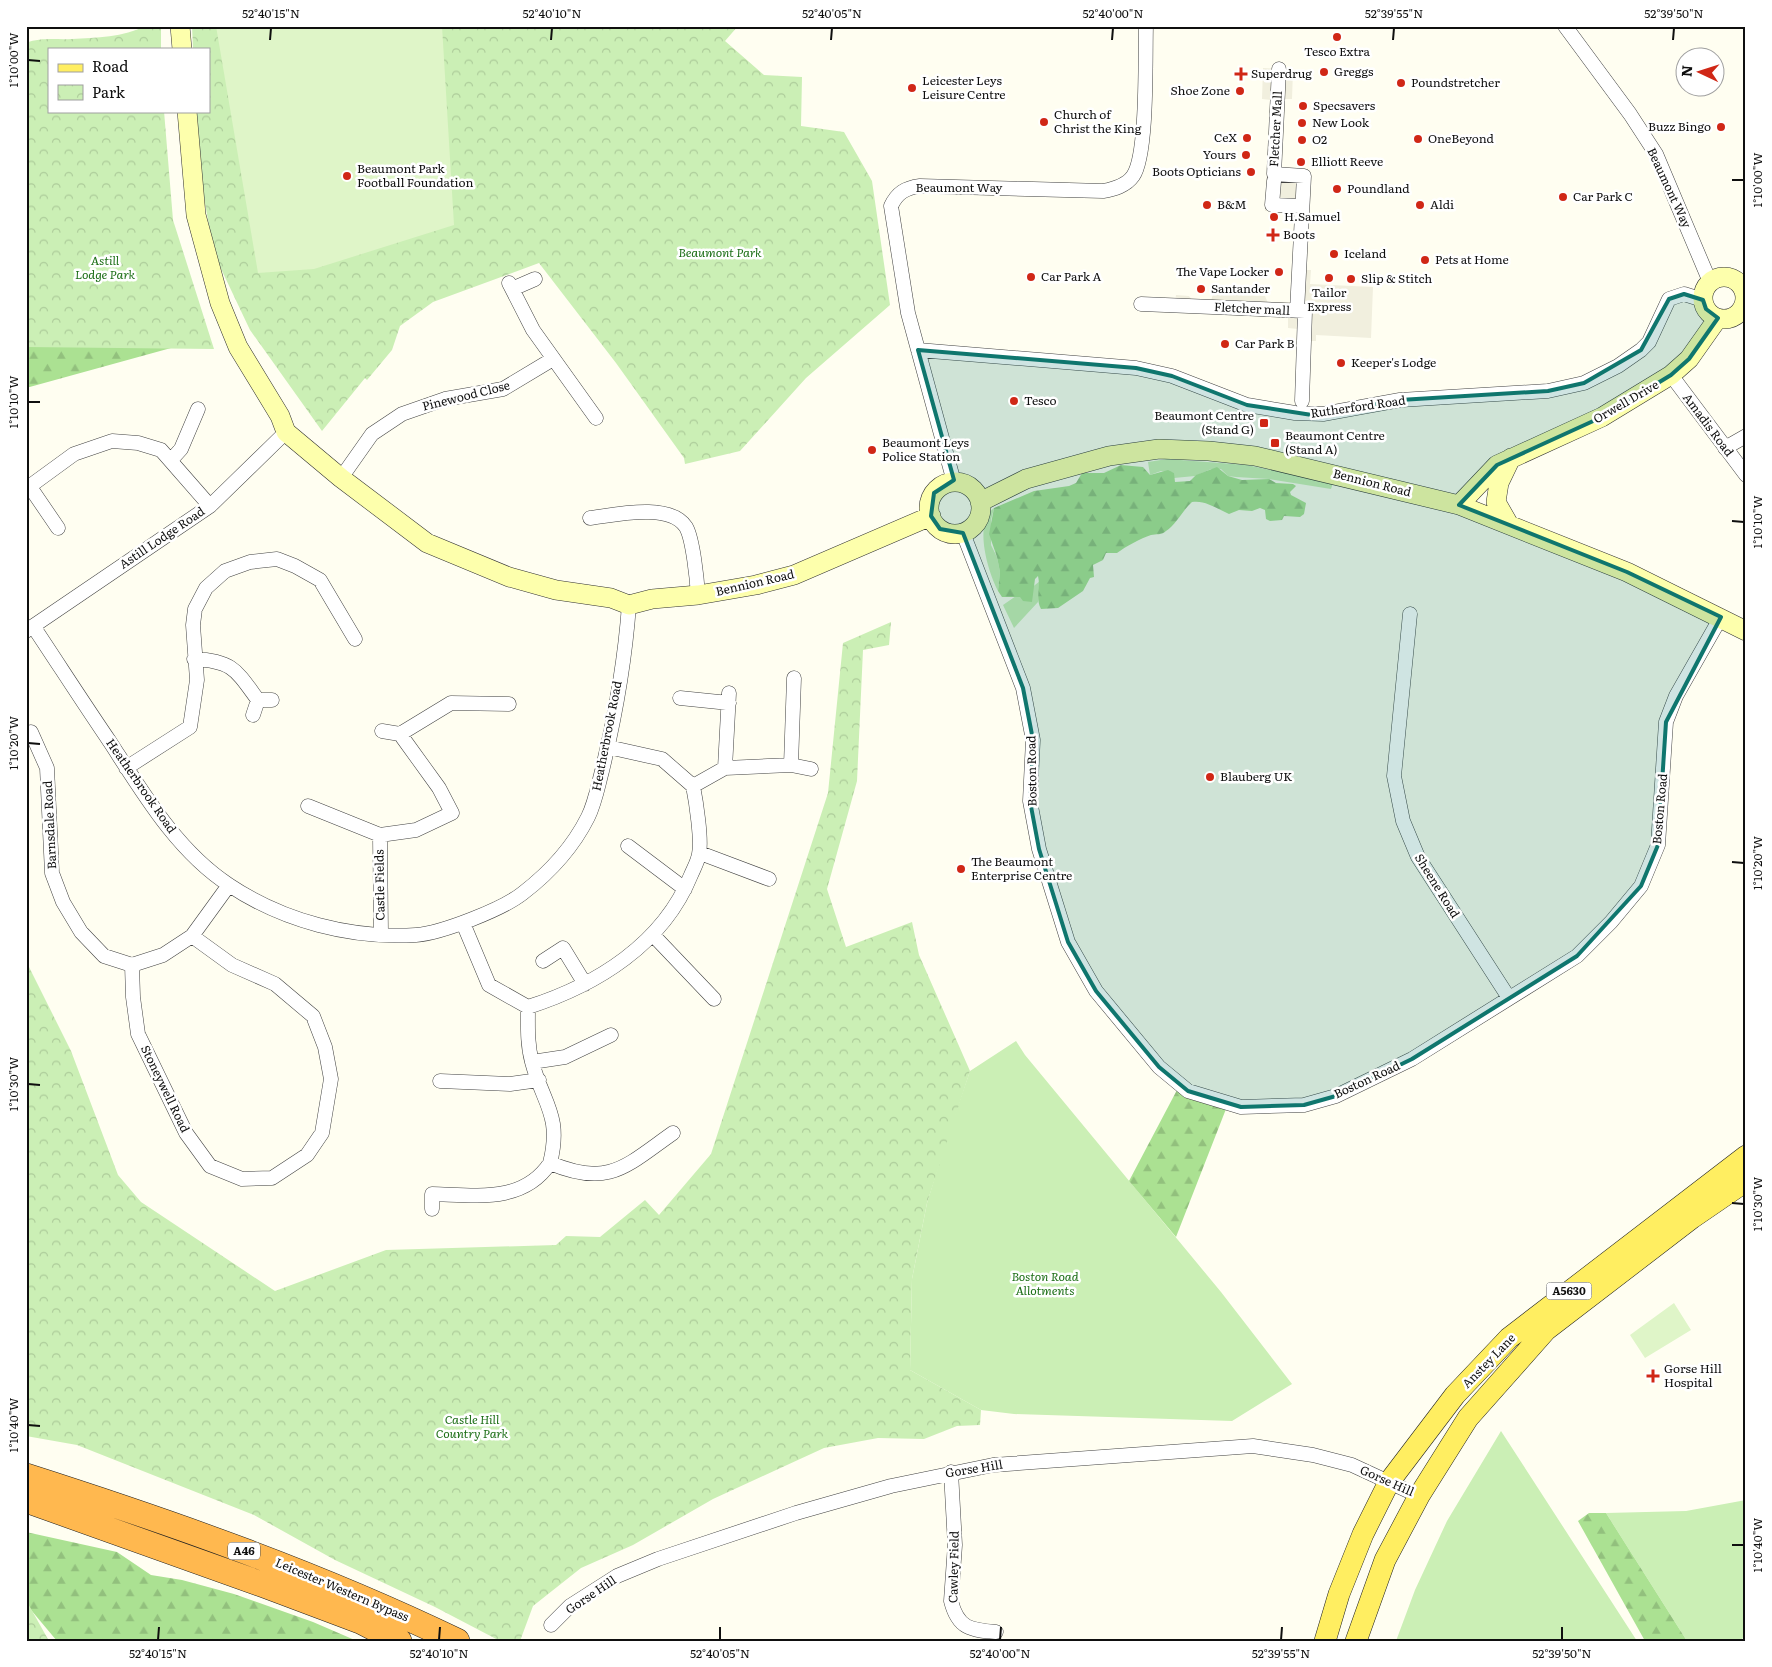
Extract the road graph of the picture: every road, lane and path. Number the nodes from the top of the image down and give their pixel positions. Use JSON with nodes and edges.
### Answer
{"nodes":[{"id":1,"x":180,"y":26,"type":"edge"},
{"id":2,"x":1146,"y":26,"type":"edge"},
{"id":3,"x":1565,"y":26,"type":"edge"},
{"id":4,"x":182,"y":48,"type":"edge"},
{"id":5,"x":1279,"y":69,"type":"dead end"},
{"id":6,"x":187,"y":112,"type":"edge"},
{"id":7,"x":1274,"y":181,"type":"dead end"},
{"id":8,"x":1302,"y":206,"type":"junction"},
{"id":9,"x":535,"y":279,"type":"dead end"},
{"id":10,"x":1710,"y":282,"type":"junction"},
{"id":11,"x":1744,"y":292,"type":"edge"},
{"id":12,"x":1703,"y":300,"type":"junction"},
{"id":13,"x":1141,"y":304,"type":"dead end"},
{"id":14,"x":1297,"y":311,"type":"junction"},
{"id":15,"x":1718,"y":318,"type":"junction"},
{"id":16,"x":918,"y":350,"type":"junction"},
{"id":17,"x":553,"y":359,"type":"junction"},
{"id":18,"x":1671,"y":375,"type":"junction"},
{"id":19,"x":1302,"y":401,"type":"dead end"},
{"id":20,"x":198,"y":409,"type":"dead end"},
{"id":21,"x":596,"y":418,"type":"dead end"},
{"id":22,"x":286,"y":432,"type":"junction"},
{"id":23,"x":1746,"y":436,"type":"edge"},
{"id":24,"x":1725,"y":448,"type":"junction"},
{"id":25,"x":1512,"y":456,"type":"junction"},
{"id":26,"x":172,"y":460,"type":"junction"},
{"id":27,"x":1746,"y":475,"type":"edge"},
{"id":28,"x":341,"y":478,"type":"junction"},
{"id":29,"x":954,"y":482,"type":"junction"},
{"id":30,"x":28,"y":488,"type":"edge"},
{"id":31,"x":980,"y":502,"type":"junction"},
{"id":32,"x":1459,"y":505,"type":"junction"},
{"id":33,"x":210,"y":506,"type":"junction"},
{"id":34,"x":931,"y":516,"type":"junction"},
{"id":35,"x":590,"y":518,"type":"dead end"},
{"id":36,"x":1508,"y":523,"type":"junction"},
{"id":37,"x":58,"y":528,"type":"dead end"},
{"id":38,"x":963,"y":533,"type":"junction"},
{"id":39,"x":698,"y":595,"type":"junction"},
{"id":40,"x":629,"y":605,"type":"junction"},
{"id":41,"x":1410,"y":614,"type":"dead end"},
{"id":42,"x":1721,"y":617,"type":"junction"},
{"id":43,"x":30,"y":628,"type":"edge"},
{"id":44,"x":1746,"y":631,"type":"edge"},
{"id":45,"x":355,"y":639,"type":"dead end"},
{"id":46,"x":194,"y":659,"type":"junction"},
{"id":47,"x":794,"y":678,"type":"dead end"},
{"id":48,"x":680,"y":698,"type":"dead end"},
{"id":49,"x":258,"y":700,"type":"junction"},
{"id":50,"x":272,"y":700,"type":"dead end"},
{"id":51,"x":509,"y":704,"type":"dead end"},
{"id":52,"x":253,"y":714,"type":"dead end"},
{"id":53,"x":382,"y":731,"type":"dead end"},
{"id":54,"x":31,"y":732,"type":"dead end"},
{"id":55,"x":400,"y":734,"type":"junction"},
{"id":56,"x":608,"y":746,"type":"junction"},
{"id":57,"x":790,"y":765,"type":"junction"},
{"id":58,"x":126,"y":768,"type":"junction"},
{"id":59,"x":725,"y":768,"type":"junction"},
{"id":60,"x":811,"y":769,"type":"dead end"},
{"id":61,"x":693,"y":786,"type":"junction"},
{"id":62,"x":308,"y":806,"type":"dead end"},
{"id":63,"x":380,"y":835,"type":"junction"},
{"id":64,"x":628,"y":846,"type":"dead end"},
{"id":65,"x":700,"y":853,"type":"junction"},
{"id":66,"x":769,"y":880,"type":"dead end"},
{"id":67,"x":229,"y":885,"type":"junction"},
{"id":68,"x":685,"y":889,"type":"junction"},
{"id":69,"x":463,"y":923,"type":"junction"},
{"id":70,"x":381,"y":934,"type":"junction"},
{"id":71,"x":192,"y":936,"type":"junction"},
{"id":72,"x":654,"y":936,"type":"junction"},
{"id":73,"x":543,"y":961,"type":"dead end"},
{"id":74,"x":132,"y":965,"type":"junction"},
{"id":75,"x":586,"y":984,"type":"junction"},
{"id":76,"x":1509,"y":998,"type":"junction"},
{"id":77,"x":714,"y":999,"type":"dead end"},
{"id":78,"x":528,"y":1007,"type":"junction"},
{"id":79,"x":611,"y":1035,"type":"dead end"},
{"id":80,"x":532,"y":1062,"type":"junction"},
{"id":81,"x":539,"y":1080,"type":"junction"},
{"id":82,"x":440,"y":1081,"type":"dead end"},
{"id":83,"x":674,"y":1133,"type":"dead end"},
{"id":84,"x":1746,"y":1156,"type":"edge"},
{"id":85,"x":550,"y":1163,"type":"junction"},
{"id":86,"x":1746,"y":1181,"type":"edge"},
{"id":87,"x":432,"y":1209,"type":"dead end"},
{"id":88,"x":951,"y":1472,"type":"junction"},
{"id":89,"x":26,"y":1476,"type":"edge"},
{"id":90,"x":1388,"y":1482,"type":"junction"},
{"id":91,"x":1419,"y":1496,"type":"junction"},
{"id":92,"x":26,"y":1500,"type":"edge"},
{"id":93,"x":551,"y":1625,"type":"dead end"},
{"id":94,"x":996,"y":1632,"type":"dead end"},
{"id":95,"x":399,"y":1641,"type":"edge"},
{"id":96,"x":457,"y":1641,"type":"edge"},
{"id":97,"x":1325,"y":1641,"type":"edge"},
{"id":98,"x":1356,"y":1641,"type":"edge"}],
"edges":[{"from":1,"to":4,"type":"street"},
{"from":2,"to":16,"type":"street","name":"Beaumont Way"},
{"from":3,"to":10,"type":"street","name":"Beaumont Way"},
{"from":5,"to":8,"type":"street","name":"Fletcher Mall"},
{"from":6,"to":22,"type":"street"},
{"from":7,"to":8,"type":"street"},
{"from":8,"to":14,"type":"street","name":"Fletcher Mall"},
{"from":9,"to":17,"type":"street"},
{"from":10,"to":11,"type":"street"},
{"from":10,"to":12,"type":"street"},
{"from":11,"to":15,"type":"street"},
{"from":12,"to":15,"type":"street"},
{"from":12,"to":16,"type":"street","name":"Rutherford Road"},
{"from":13,"to":14,"type":"street","name":"Fletcher mall"},
{"from":14,"to":19,"type":"street","name":"Fletcher mall"},
{"from":15,"to":18,"type":"street","name":"Orwell Drive"},
{"from":16,"to":29,"type":"street","name":"Beaumont Way"},
{"from":17,"to":21,"type":"street"},
{"from":17,"to":28,"type":"street","name":"Pinewood Close"},
{"from":18,"to":24,"type":"street","name":"Amadis Road"},
{"from":18,"to":25,"type":"street","name":"Orwell Drive"},
{"from":20,"to":26,"type":"street"},
{"from":22,"to":28,"type":"street"},
{"from":22,"to":33,"type":"street","name":"Astill Lodge Road"},
{"from":23,"to":24,"type":"street"},
{"from":24,"to":27,"type":"street","name":"Amadis Road"},
{"from":25,"to":32,"type":"street","name":"Orwell Drive"},
{"from":25,"to":36,"type":"street"},
{"from":26,"to":30,"type":"street"},
{"from":26,"to":33,"type":"street"},
{"from":28,"to":40,"type":"street"},
{"from":29,"to":31,"type":"street"},
{"from":29,"to":34,"type":"street"},
{"from":30,"to":37,"type":"street"},
{"from":31,"to":32,"type":"street","name":"Bennion Road"},
{"from":31,"to":38,"type":"street"},
{"from":32,"to":36,"type":"street","name":"Bennion Road"},
{"from":33,"to":43,"type":"street","name":"Astill Lodge Road"},
{"from":34,"to":38,"type":"street"},
{"from":34,"to":39,"type":"street","name":"Bennion Road"},
{"from":35,"to":39,"type":"street"},
{"from":36,"to":42,"type":"street","name":"Bennion Road"},
{"from":38,"to":76,"type":"street","name":"Boston Road"},
{"from":39,"to":40,"type":"street","name":"Bennion Road"},
{"from":40,"to":56,"type":"street","name":"Heatherbrook Road"},
{"from":41,"to":76,"type":"street","name":"Sheene Road"},
{"from":42,"to":44,"type":"street","name":"Bennion Road"},
{"from":42,"to":76,"type":"street","name":"Boston Road"},
{"from":43,"to":58,"type":"street","name":"Heatherbrook Road"},
{"from":45,"to":46,"type":"street"},
{"from":46,"to":49,"type":"street"},
{"from":46,"to":58,"type":"street"},
{"from":47,"to":57,"type":"street"},
{"from":48,"to":59,"type":"street"},
{"from":49,"to":50,"type":"street"},
{"from":49,"to":52,"type":"street"},
{"from":51,"to":55,"type":"street"},
{"from":53,"to":55,"type":"street"},
{"from":54,"to":74,"type":"street","name":"Barnsdale Road"},
{"from":55,"to":63,"type":"street","name":"Castle Fields"},
{"from":56,"to":61,"type":"street"},
{"from":56,"to":69,"type":"street","name":"Heatherbrook Road"},
{"from":57,"to":59,"type":"street"},
{"from":57,"to":60,"type":"street"},
{"from":58,"to":67,"type":"street","name":"Heatherbrook Road"},
{"from":59,"to":61,"type":"street"},
{"from":61,"to":65,"type":"street"},
{"from":62,"to":63,"type":"street","name":"Castle Fields"},
{"from":63,"to":70,"type":"street","name":"Castle Fields"},
{"from":64,"to":68,"type":"street"},
{"from":65,"to":66,"type":"street"},
{"from":65,"to":68,"type":"street"},
{"from":67,"to":70,"type":"street","name":"Heatherbrook Road"},
{"from":67,"to":71,"type":"street"},
{"from":68,"to":72,"type":"street"},
{"from":69,"to":70,"type":"street","name":"Heatherbrook Road"},
{"from":69,"to":78,"type":"street"},
{"from":71,"to":74,"type":"street"},
{"from":71,"to":74,"type":"street","name":"Stoneywell Road"},
{"from":72,"to":75,"type":"street"},
{"from":72,"to":77,"type":"street"},
{"from":73,"to":75,"type":"street"},
{"from":75,"to":78,"type":"street"},
{"from":78,"to":80,"type":"street"},
{"from":79,"to":80,"type":"street"},
{"from":80,"to":81,"type":"street"},
{"from":81,"to":82,"type":"street"},
{"from":81,"to":85,"type":"street"},
{"from":83,"to":85,"type":"street"},
{"from":84,"to":90,"type":"main road","name":"Anstey Lane","number":"A5630"},
{"from":85,"to":87,"type":"street"},
{"from":86,"to":91,"type":"main road","name":"Anstey Lane","number":"A5630"},
{"from":88,"to":90,"type":"street","name":"Gorse Hill"},
{"from":88,"to":93,"type":"street","name":"Gorse Hill"},
{"from":88,"to":94,"type":"street","name":"Cawley Field"},
{"from":89,"to":96,"type":"highway","name":"Leicester Western Bypass","number":"A46"},
{"from":90,"to":91,"type":"street","name":"Gorse Hill"},
{"from":90,"to":97,"type":"main road","name":"Anstey Lane","number":"A5630"},
{"from":91,"to":98,"type":"main road","name":"Anstey Lane","number":"A5630"},
{"from":92,"to":95,"type":"highway","name":"Leicester Western Bypass","number":"A46"}]}
